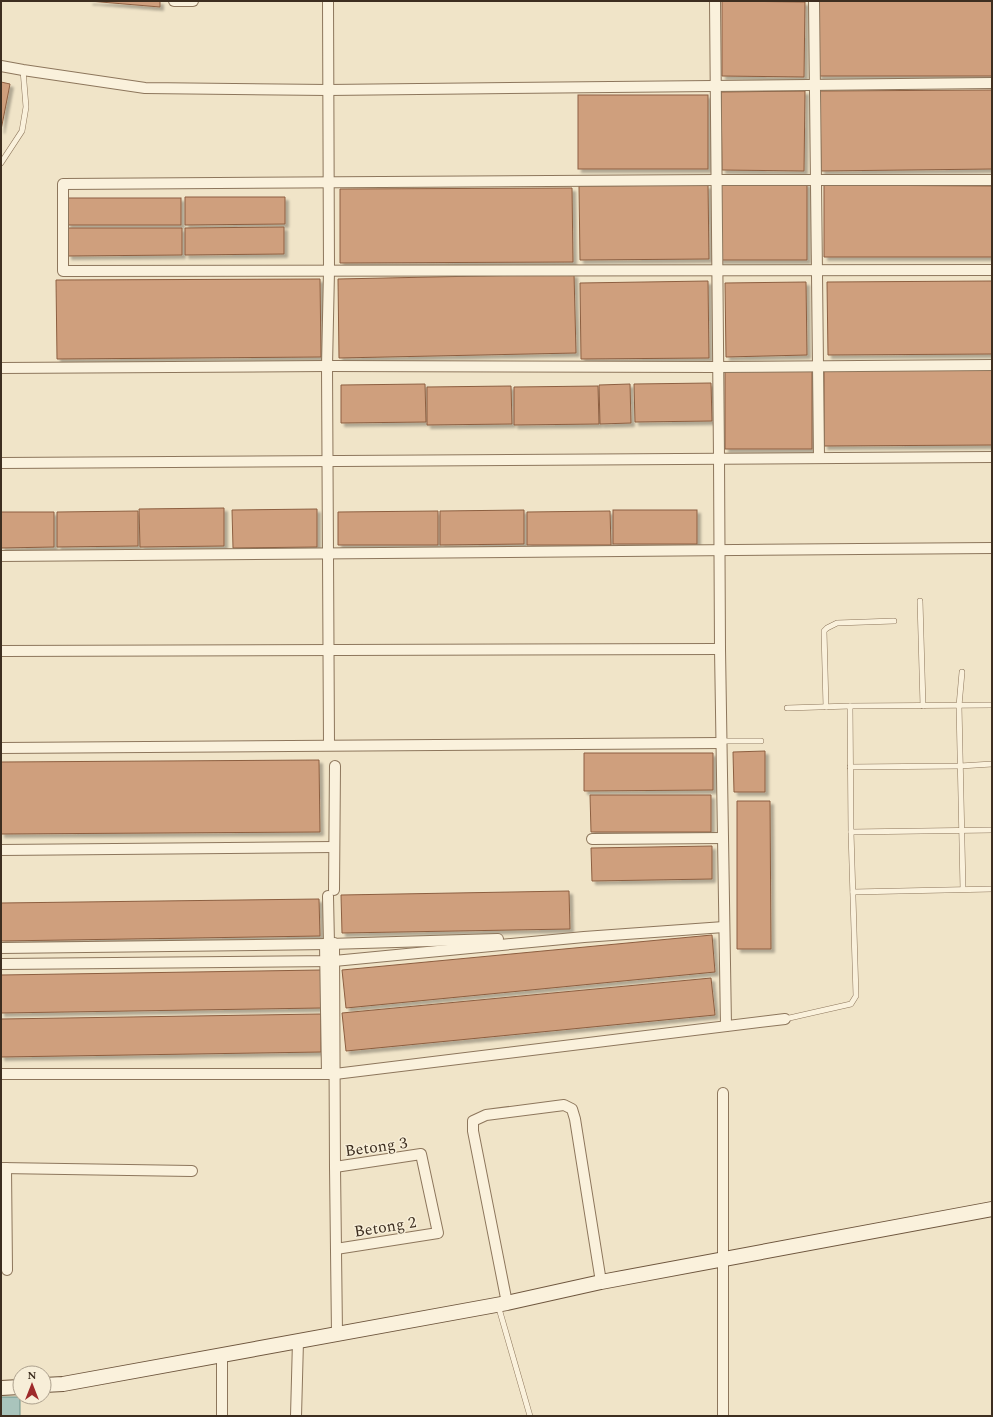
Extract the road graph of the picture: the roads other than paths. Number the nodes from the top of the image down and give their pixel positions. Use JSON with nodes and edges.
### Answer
{"nodes":[{"id":1,"x":174,"y":1,"type":"edge"},
{"id":2,"x":193,"y":1,"type":"edge"},
{"id":3,"x":328,"y":1,"type":"edge"},
{"id":4,"x":715,"y":1,"type":"edge"},
{"id":5,"x":814,"y":1,"type":"edge"},
{"id":6,"x":1,"y":66,"type":"edge"},
{"id":7,"x":23,"y":70,"type":"junction"},
{"id":8,"x":992,"y":83,"type":"edge"},
{"id":9,"x":815,"y":84,"type":"junction"},
{"id":10,"x":716,"y":85,"type":"junction"},
{"id":11,"x":328,"y":90,"type":"junction"},
{"id":12,"x":1,"y":163,"type":"edge"},
{"id":13,"x":716,"y":180,"type":"junction"},
{"id":14,"x":816,"y":180,"type":"junction"},
{"id":15,"x":992,"y":180,"type":"edge"},
{"id":16,"x":328,"y":182,"type":"junction"},
{"id":17,"x":717,"y":270,"type":"junction"},
{"id":18,"x":817,"y":270,"type":"junction"},
{"id":19,"x":992,"y":270,"type":"edge"},
{"id":20,"x":329,"y":271,"type":"junction"},
{"id":21,"x":992,"y":365,"type":"edge"},
{"id":22,"x":327,"y":366,"type":"junction"},
{"id":23,"x":818,"y":366,"type":"junction"},
{"id":24,"x":1,"y":368,"type":"edge"},
{"id":25,"x":718,"y":368,"type":"junction"},
{"id":26,"x":819,"y":457,"type":"junction"},
{"id":27,"x":992,"y":457,"type":"edge"},
{"id":28,"x":719,"y":458,"type":"junction"},
{"id":29,"x":328,"y":462,"type":"junction"},
{"id":30,"x":1,"y":463,"type":"edge"},
{"id":31,"x":992,"y":548,"type":"edge"},
{"id":32,"x":719,"y":551,"type":"junction"},
{"id":33,"x":328,"y":553,"type":"junction"},
{"id":34,"x":1,"y":556,"type":"edge"},
{"id":35,"x":920,"y":601,"type":"dead end"},
{"id":36,"x":894,"y":621,"type":"dead end"},
{"id":37,"x":720,"y":649,"type":"junction"},
{"id":38,"x":329,"y":650,"type":"junction"},
{"id":39,"x":1,"y":651,"type":"edge"},
{"id":40,"x":962,"y":672,"type":"dead end"},
{"id":41,"x":992,"y":705,"type":"edge"},
{"id":42,"x":850,"y":706,"type":"junction"},
{"id":43,"x":922,"y":706,"type":"junction"},
{"id":44,"x":959,"y":706,"type":"junction"},
{"id":45,"x":826,"y":707,"type":"junction"},
{"id":46,"x":787,"y":708,"type":"dead end"},
{"id":47,"x":761,"y":741,"type":"dead end"},
{"id":48,"x":721,"y":742,"type":"junction"},
{"id":49,"x":329,"y":745,"type":"junction"},
{"id":50,"x":1,"y":748,"type":"edge"},
{"id":51,"x":992,"y":764,"type":"edge"},
{"id":52,"x":335,"y":766,"type":"dead end"},
{"id":53,"x":960,"y":766,"type":"junction"},
{"id":54,"x":850,"y":767,"type":"junction"},
{"id":55,"x":962,"y":830,"type":"junction"},
{"id":56,"x":992,"y":830,"type":"edge"},
{"id":57,"x":851,"y":832,"type":"junction"},
{"id":58,"x":723,"y":838,"type":"junction"},
{"id":59,"x":592,"y":839,"type":"dead end"},
{"id":60,"x":334,"y":847,"type":"junction"},
{"id":61,"x":1,"y":850,"type":"edge"},
{"id":62,"x":992,"y":889,"type":"edge"},
{"id":63,"x":962,"y":890,"type":"junction"},
{"id":64,"x":853,"y":892,"type":"junction"},
{"id":65,"x":724,"y":927,"type":"junction"},
{"id":66,"x":584,"y":937,"type":"junction"},
{"id":67,"x":329,"y":944,"type":"junction"},
{"id":68,"x":1,"y":948,"type":"edge"},
{"id":69,"x":330,"y":961,"type":"junction"},
{"id":70,"x":1,"y":964,"type":"edge"},
{"id":71,"x":785,"y":1019,"type":"joint"},
{"id":72,"x":726,"y":1026,"type":"junction"},
{"id":73,"x":1,"y":1074,"type":"edge"},
{"id":74,"x":331,"y":1074,"type":"junction"},
{"id":75,"x":723,"y":1093,"type":"dead end"},
{"id":76,"x":335,"y":1167,"type":"junction"},
{"id":77,"x":4,"y":1168,"type":"edge"},
{"id":78,"x":192,"y":1171,"type":"dead end"},
{"id":79,"x":992,"y":1209,"type":"edge"},
{"id":80,"x":438,"y":1233,"type":"joint"},
{"id":81,"x":336,"y":1249,"type":"junction"},
{"id":82,"x":722,"y":1259,"type":"junction"},
{"id":83,"x":7,"y":1270,"type":"dead end"},
{"id":84,"x":601,"y":1282,"type":"junction"},
{"id":85,"x":502,"y":1304,"type":"junction"},
{"id":86,"x":337,"y":1334,"type":"junction"},
{"id":87,"x":298,"y":1341,"type":"junction"},
{"id":88,"x":222,"y":1354,"type":"junction"},
{"id":89,"x":52,"y":1385,"type":"edge"},
{"id":90,"x":12,"y":1387,"type":"edge"},
{"id":91,"x":1,"y":1388,"type":"edge"},
{"id":92,"x":222,"y":1416,"type":"edge"},
{"id":93,"x":296,"y":1416,"type":"edge"},
{"id":94,"x":530,"y":1416,"type":"edge"},
{"id":95,"x":723,"y":1416,"type":"edge"}],
"edges":[{"from":1,"to":2,"type":"street"},
{"from":3,"to":11,"type":"street"},
{"from":4,"to":10,"type":"street"},
{"from":5,"to":9,"type":"street"},
{"from":6,"to":7,"type":"street"},
{"from":7,"to":11,"type":"street"},
{"from":7,"to":12,"type":"lane"},
{"from":8,"to":9,"type":"street"},
{"from":9,"to":10,"type":"street"},
{"from":9,"to":14,"type":"street"},
{"from":10,"to":11,"type":"street"},
{"from":10,"to":13,"type":"street"},
{"from":11,"to":16,"type":"street"},
{"from":13,"to":14,"type":"street"},
{"from":13,"to":16,"type":"street"},
{"from":13,"to":17,"type":"street"},
{"from":14,"to":15,"type":"street"},
{"from":14,"to":18,"type":"street"},
{"from":16,"to":20,"type":"street"},
{"from":16,"to":20,"type":"street"},
{"from":17,"to":18,"type":"street"},
{"from":17,"to":20,"type":"street"},
{"from":17,"to":25,"type":"street"},
{"from":18,"to":19,"type":"street"},
{"from":18,"to":23,"type":"street"},
{"from":20,"to":22,"type":"street"},
{"from":21,"to":23,"type":"street"},
{"from":22,"to":24,"type":"street"},
{"from":22,"to":25,"type":"street"},
{"from":22,"to":29,"type":"street"},
{"from":23,"to":25,"type":"street"},
{"from":23,"to":26,"type":"street"},
{"from":25,"to":28,"type":"street"},
{"from":26,"to":27,"type":"street"},
{"from":26,"to":28,"type":"street"},
{"from":28,"to":29,"type":"street"},
{"from":28,"to":32,"type":"street"},
{"from":29,"to":30,"type":"street"},
{"from":29,"to":33,"type":"street"},
{"from":31,"to":32,"type":"street"},
{"from":32,"to":33,"type":"street"},
{"from":32,"to":37,"type":"street"},
{"from":33,"to":34,"type":"street"},
{"from":33,"to":38,"type":"street"},
{"from":35,"to":43,"type":"lane"},
{"from":36,"to":45,"type":"lane"},
{"from":37,"to":38,"type":"street"},
{"from":37,"to":48,"type":"street"},
{"from":38,"to":39,"type":"street"},
{"from":38,"to":49,"type":"street"},
{"from":40,"to":44,"type":"lane"},
{"from":41,"to":44,"type":"lane"},
{"from":42,"to":43,"type":"lane"},
{"from":42,"to":45,"type":"lane"},
{"from":42,"to":54,"type":"lane"},
{"from":43,"to":44,"type":"lane"},
{"from":44,"to":53,"type":"lane"},
{"from":45,"to":46,"type":"lane"},
{"from":47,"to":48,"type":"lane"},
{"from":48,"to":49,"type":"street"},
{"from":48,"to":58,"type":"street"},
{"from":49,"to":50,"type":"street"},
{"from":51,"to":53,"type":"lane"},
{"from":52,"to":60,"type":"street"},
{"from":53,"to":54,"type":"lane"},
{"from":53,"to":55,"type":"lane"},
{"from":54,"to":57,"type":"lane"},
{"from":55,"to":56,"type":"lane"},
{"from":55,"to":57,"type":"lane"},
{"from":55,"to":63,"type":"lane"},
{"from":57,"to":64,"type":"lane"},
{"from":58,"to":59,"type":"street"},
{"from":58,"to":65,"type":"street"},
{"from":60,"to":61,"type":"street"},
{"from":60,"to":67,"type":"street"},
{"from":62,"to":63,"type":"lane"},
{"from":63,"to":64,"type":"lane"},
{"from":64,"to":71,"type":"lane"},
{"from":65,"to":66,"type":"street"},
{"from":65,"to":72,"type":"street"},
{"from":66,"to":67,"type":"street"},
{"from":66,"to":69,"type":"street"},
{"from":67,"to":68,"type":"street"},
{"from":67,"to":69,"type":"street"},
{"from":69,"to":70,"type":"street"},
{"from":69,"to":74,"type":"street"},
{"from":71,"to":72,"type":"street"},
{"from":72,"to":74,"type":"street"},
{"from":73,"to":74,"type":"street"},
{"from":74,"to":76,"type":"street"},
{"from":75,"to":82,"type":"street"},
{"from":76,"to":80,"type":"street","name":"Betong 3"},
{"from":76,"to":81,"type":"street"},
{"from":77,"to":78,"type":"street"},
{"from":77,"to":83,"type":"street"},
{"from":79,"to":82,"type":"street"},
{"from":80,"to":81,"type":"street","name":"Betong 2"},
{"from":81,"to":86,"type":"street"},
{"from":82,"to":84,"type":"street"},
{"from":82,"to":95,"type":"street"},
{"from":84,"to":85,"type":"street"},
{"from":84,"to":85,"type":"street"},
{"from":85,"to":86,"type":"street"},
{"from":85,"to":94,"type":"lane"},
{"from":86,"to":87,"type":"street"},
{"from":87,"to":88,"type":"street"},
{"from":87,"to":93,"type":"street"},
{"from":88,"to":89,"type":"street"},
{"from":88,"to":92,"type":"street"},
{"from":90,"to":91,"type":"street"}]}
